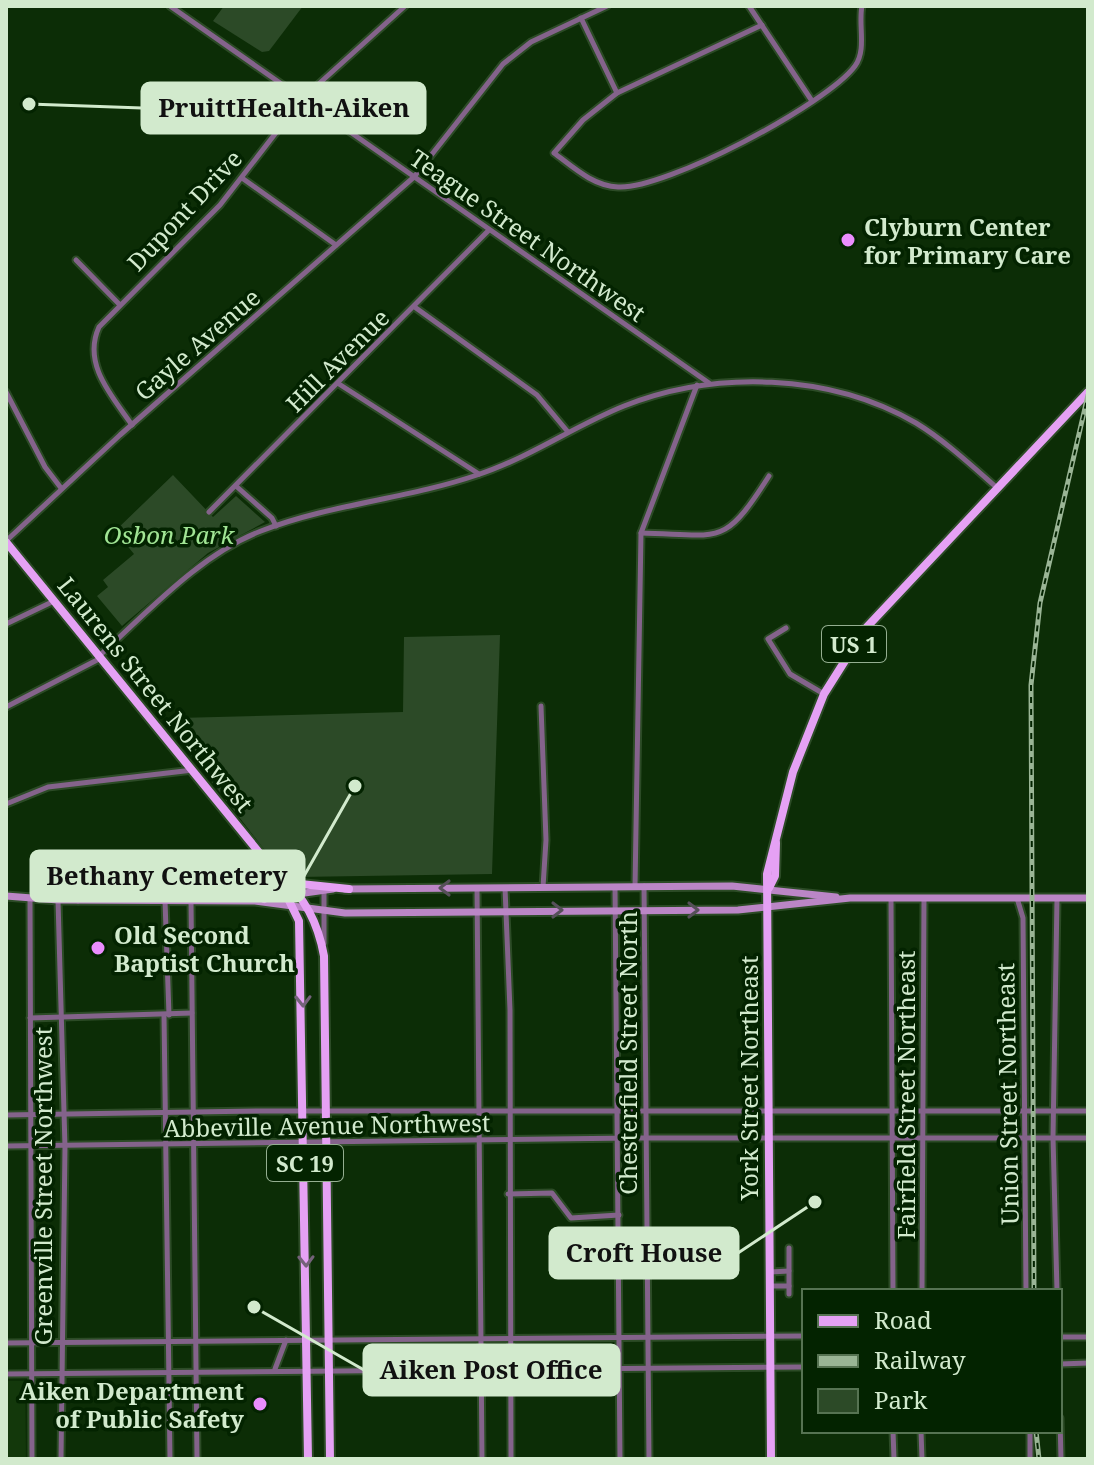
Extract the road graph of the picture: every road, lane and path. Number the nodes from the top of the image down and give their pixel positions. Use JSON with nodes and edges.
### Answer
{"nodes":[{"id":1,"x":170,"y":6,"type":"edge"},
{"id":2,"x":405,"y":6,"type":"edge"},
{"id":3,"x":607,"y":6,"type":"edge"},
{"id":4,"x":749,"y":6,"type":"edge"},
{"id":5,"x":862,"y":6,"type":"edge"},
{"id":6,"x":581,"y":18,"type":"junction"},
{"id":7,"x":762,"y":25,"type":"junction"},
{"id":8,"x":617,"y":93,"type":"junction"},
{"id":9,"x":302,"y":99,"type":"junction"},
{"id":10,"x":812,"y":101,"type":"junction"},
{"id":11,"x":414,"y":177,"type":"junction"},
{"id":12,"x":242,"y":178,"type":"junction"},
{"id":13,"x":489,"y":230,"type":"junction"},
{"id":14,"x":336,"y":245,"type":"junction"},
{"id":15,"x":76,"y":260,"type":"dead end"},
{"id":16,"x":119,"y":304,"type":"junction"},
{"id":17,"x":416,"y":308,"type":"junction"},
{"id":18,"x":709,"y":383,"type":"junction"},
{"id":19,"x":339,"y":384,"type":"junction"},
{"id":20,"x":698,"y":384,"type":"junction"},
{"id":21,"x":6,"y":392,"type":"edge"},
{"id":22,"x":1088,"y":392,"type":"edge"},
{"id":23,"x":132,"y":425,"type":"junction"},
{"id":24,"x":568,"y":432,"type":"junction"},
{"id":25,"x":480,"y":474,"type":"junction"},
{"id":26,"x":769,"y":476,"type":"dead end"},
{"id":27,"x":236,"y":486,"type":"junction"},
{"id":28,"x":996,"y":487,"type":"junction"},
{"id":29,"x":61,"y":488,"type":"junction"},
{"id":30,"x":209,"y":512,"type":"dead end"},
{"id":31,"x":276,"y":526,"type":"junction"},
{"id":32,"x":641,"y":533,"type":"junction"},
{"id":33,"x":6,"y":542,"type":"edge"},
{"id":34,"x":54,"y":601,"type":"junction"},
{"id":35,"x":6,"y":624,"type":"edge"},
{"id":36,"x":786,"y":628,"type":"dead end"},
{"id":37,"x":100,"y":657,"type":"junction"},
{"id":38,"x":824,"y":694,"type":"junction"},
{"id":39,"x":541,"y":706,"type":"dead end"},
{"id":40,"x":6,"y":707,"type":"edge"},
{"id":41,"x":194,"y":770,"type":"junction"},
{"id":42,"x":6,"y":804,"type":"edge"},
{"id":43,"x":275,"y":872,"type":"junction"},
{"id":44,"x":287,"y":882,"type":"junction"},
{"id":45,"x":58,"y":884,"type":"dead end"},
{"id":46,"x":77,"y":884,"type":"junction"},
{"id":47,"x":98,"y":885,"type":"dead end"},
{"id":48,"x":144,"y":885,"type":"dead end"},
{"id":49,"x":157,"y":885,"type":"junction"},
{"id":50,"x":165,"y":885,"type":"dead end"},
{"id":51,"x":640,"y":886,"type":"junction"},
{"id":52,"x":505,"y":887,"type":"junction"},
{"id":53,"x":543,"y":887,"type":"junction"},
{"id":54,"x":615,"y":887,"type":"junction"},
{"id":55,"x":477,"y":888,"type":"junction"},
{"id":56,"x":349,"y":889,"type":"junction"},
{"id":57,"x":769,"y":889,"type":"junction"},
{"id":58,"x":324,"y":891,"type":"junction"},
{"id":59,"x":6,"y":896,"type":"edge"},
{"id":60,"x":300,"y":896,"type":"junction"},
{"id":61,"x":288,"y":897,"type":"junction"},
{"id":62,"x":850,"y":898,"type":"junction"},
{"id":63,"x":891,"y":898,"type":"junction"},
{"id":64,"x":924,"y":898,"type":"junction"},
{"id":65,"x":1017,"y":898,"type":"junction"},
{"id":66,"x":1088,"y":898,"type":"edge"},
{"id":67,"x":30,"y":899,"type":"junction"},
{"id":68,"x":1057,"y":899,"type":"junction"},
{"id":69,"x":58,"y":900,"type":"junction"},
{"id":70,"x":260,"y":900,"type":"junction"},
{"id":71,"x":78,"y":901,"type":"junction"},
{"id":72,"x":161,"y":901,"type":"junction"},
{"id":73,"x":191,"y":901,"type":"junction"},
{"id":74,"x":768,"y":907,"type":"junction"},
{"id":75,"x":294,"y":908,"type":"junction"},
{"id":76,"x":310,"y":910,"type":"junction"},
{"id":77,"x":615,"y":910,"type":"junction"},
{"id":78,"x":644,"y":910,"type":"junction"},
{"id":79,"x":478,"y":911,"type":"junction"},
{"id":80,"x":506,"y":911,"type":"junction"},
{"id":81,"x":325,"y":912,"type":"junction"},
{"id":82,"x":317,"y":928,"type":"junction"},
{"id":83,"x":300,"y":929,"type":"junction"},
{"id":84,"x":324,"y":956,"type":"junction"},
{"id":85,"x":192,"y":1013,"type":"junction"},
{"id":86,"x":167,"y":1016,"type":"junction"},
{"id":87,"x":60,"y":1017,"type":"junction"},
{"id":88,"x":30,"y":1018,"type":"junction"},
{"id":89,"x":925,"y":1110,"type":"junction"},
{"id":90,"x":1025,"y":1110,"type":"junction"},
{"id":91,"x":1054,"y":1110,"type":"junction"},
{"id":92,"x":617,"y":1111,"type":"junction"},
{"id":93,"x":891,"y":1111,"type":"junction"},
{"id":94,"x":1088,"y":1111,"type":"edge"},
{"id":95,"x":193,"y":1112,"type":"junction"},
{"id":96,"x":305,"y":1112,"type":"junction"},
{"id":97,"x":510,"y":1112,"type":"junction"},
{"id":98,"x":647,"y":1112,"type":"junction"},
{"id":99,"x":166,"y":1113,"type":"junction"},
{"id":100,"x":326,"y":1113,"type":"junction"},
{"id":101,"x":480,"y":1113,"type":"junction"},
{"id":102,"x":768,"y":1113,"type":"junction"},
{"id":103,"x":63,"y":1114,"type":"junction"},
{"id":104,"x":6,"y":1115,"type":"edge"},
{"id":105,"x":31,"y":1117,"type":"junction"},
{"id":106,"x":925,"y":1137,"type":"junction"},
{"id":107,"x":1025,"y":1137,"type":"junction"},
{"id":108,"x":1053,"y":1137,"type":"junction"},
{"id":109,"x":891,"y":1138,"type":"junction"},
{"id":110,"x":1088,"y":1138,"type":"edge"},
{"id":111,"x":618,"y":1139,"type":"junction"},
{"id":112,"x":648,"y":1139,"type":"junction"},
{"id":113,"x":768,"y":1140,"type":"junction"},
{"id":114,"x":479,"y":1141,"type":"junction"},
{"id":115,"x":509,"y":1141,"type":"junction"},
{"id":116,"x":305,"y":1142,"type":"junction"},
{"id":117,"x":327,"y":1143,"type":"junction"},
{"id":118,"x":167,"y":1144,"type":"junction"},
{"id":119,"x":194,"y":1144,"type":"junction"},
{"id":120,"x":6,"y":1146,"type":"edge"},
{"id":121,"x":33,"y":1146,"type":"junction"},
{"id":122,"x":65,"y":1147,"type":"junction"},
{"id":123,"x":508,"y":1194,"type":"junction"},
{"id":124,"x":619,"y":1215,"type":"junction"},
{"id":125,"x":789,"y":1248,"type":"dead end"},
{"id":126,"x":789,"y":1271,"type":"junction"},
{"id":127,"x":769,"y":1272,"type":"junction"},
{"id":128,"x":769,"y":1286,"type":"junction"},
{"id":129,"x":789,"y":1286,"type":"junction"},
{"id":130,"x":893,"y":1289,"type":"edge"},
{"id":131,"x":922,"y":1289,"type":"edge"},
{"id":132,"x":1026,"y":1289,"type":"edge"},
{"id":133,"x":1057,"y":1289,"type":"edge"},
{"id":134,"x":789,"y":1294,"type":"dead end"},
{"id":135,"x":769,"y":1336,"type":"junction"},
{"id":136,"x":802,"y":1336,"type":"edge"},
{"id":137,"x":1062,"y":1337,"type":"edge"},
{"id":138,"x":1088,"y":1337,"type":"edge"},
{"id":139,"x":619,"y":1338,"type":"junction"},
{"id":140,"x":647,"y":1338,"type":"junction"},
{"id":141,"x":307,"y":1339,"type":"junction"},
{"id":142,"x":195,"y":1340,"type":"junction"},
{"id":143,"x":286,"y":1340,"type":"junction"},
{"id":144,"x":330,"y":1340,"type":"junction"},
{"id":145,"x":482,"y":1340,"type":"junction"},
{"id":146,"x":510,"y":1340,"type":"junction"},
{"id":147,"x":168,"y":1341,"type":"junction"},
{"id":148,"x":61,"y":1342,"type":"junction"},
{"id":149,"x":6,"y":1343,"type":"edge"},
{"id":150,"x":31,"y":1343,"type":"junction"},
{"id":151,"x":1088,"y":1363,"type":"edge"},
{"id":152,"x":1062,"y":1364,"type":"edge"},
{"id":153,"x":648,"y":1367,"type":"junction"},
{"id":154,"x":770,"y":1367,"type":"junction"},
{"id":155,"x":802,"y":1367,"type":"edge"},
{"id":156,"x":482,"y":1368,"type":"junction"},
{"id":157,"x":511,"y":1368,"type":"junction"},
{"id":158,"x":619,"y":1368,"type":"junction"},
{"id":159,"x":275,"y":1369,"type":"junction"},
{"id":160,"x":329,"y":1369,"type":"junction"},
{"id":161,"x":197,"y":1370,"type":"junction"},
{"id":162,"x":307,"y":1370,"type":"junction"},
{"id":163,"x":169,"y":1371,"type":"junction"},
{"id":164,"x":61,"y":1372,"type":"junction"},
{"id":165,"x":33,"y":1373,"type":"junction"},
{"id":166,"x":6,"y":1374,"type":"edge"},
{"id":167,"x":893,"y":1433,"type":"edge"},
{"id":168,"x":921,"y":1433,"type":"edge"},
{"id":169,"x":1030,"y":1433,"type":"edge"},
{"id":170,"x":1060,"y":1433,"type":"edge"},
{"id":171,"x":32,"y":1459,"type":"edge"},
{"id":172,"x":61,"y":1459,"type":"edge"},
{"id":173,"x":170,"y":1459,"type":"edge"},
{"id":174,"x":197,"y":1459,"type":"edge"},
{"id":175,"x":308,"y":1459,"type":"edge"},
{"id":176,"x":330,"y":1459,"type":"edge"},
{"id":177,"x":482,"y":1459,"type":"edge"},
{"id":178,"x":511,"y":1459,"type":"edge"},
{"id":179,"x":620,"y":1459,"type":"edge"},
{"id":180,"x":649,"y":1459,"type":"edge"},
{"id":181,"x":771,"y":1459,"type":"edge"},
{"id":182,"x":894,"y":1459,"type":"edge"},
{"id":183,"x":922,"y":1459,"type":"edge"},
{"id":184,"x":1030,"y":1459,"type":"edge"},
{"id":185,"x":1061,"y":1459,"type":"edge"}],
"edges":[{"from":1,"to":9,"type":"street","name":"Teague Street Northwest"},
{"from":2,"to":9,"type":"street","name":"Dupont Drive"},
{"from":3,"to":6,"type":"street","name":"Gayle Avenue"},
{"from":4,"to":7,"type":"street"},
{"from":5,"to":10,"type":"street"},
{"from":6,"to":8,"type":"street"},
{"from":6,"to":11,"type":"street","name":"Gayle Avenue"},
{"from":7,"to":8,"type":"street"},
{"from":7,"to":10,"type":"street"},
{"from":8,"to":10,"type":"street"},
{"from":9,"to":11,"type":"street","name":"Teague Street Northwest"},
{"from":9,"to":12,"type":"street","name":"Dupont Drive"},
{"from":11,"to":13,"type":"street","name":"Teague Street Northwest"},
{"from":11,"to":14,"type":"street","name":"Gayle Avenue"},
{"from":12,"to":14,"type":"street"},
{"from":12,"to":16,"type":"street","name":"Dupont Drive"},
{"from":13,"to":17,"type":"street","name":"Hill Avenue"},
{"from":13,"to":18,"type":"street","name":"Teague Street Northwest"},
{"from":14,"to":23,"type":"street","name":"Gayle Avenue"},
{"from":15,"to":16,"type":"street"},
{"from":16,"to":23,"type":"street","name":"Dupont Drive"},
{"from":17,"to":19,"type":"street","name":"Hill Avenue"},
{"from":17,"to":24,"type":"street"},
{"from":18,"to":20,"type":"street"},
{"from":18,"to":28,"type":"street"},
{"from":19,"to":25,"type":"street"},
{"from":19,"to":27,"type":"street","name":"Hill Avenue"},
{"from":20,"to":24,"type":"street"},
{"from":20,"to":32,"type":"street","name":"Chesterfield Street North"},
{"from":21,"to":29,"type":"street"},
{"from":22,"to":28,"type":"main road","name":"York Street Northeast","number":"US 1"},
{"from":23,"to":29,"type":"street","name":"Gayle Avenue"},
{"from":24,"to":25,"type":"street"},
{"from":25,"to":31,"type":"street"},
{"from":26,"to":32,"type":"street"},
{"from":27,"to":30,"type":"street","name":"Hill Avenue"},
{"from":27,"to":31,"type":"street"},
{"from":28,"to":38,"type":"main road","name":"York Street Northeast","number":"US 1"},
{"from":29,"to":33,"type":"street","name":"Gayle Avenue"},
{"from":31,"to":37,"type":"street"},
{"from":32,"to":51,"type":"street","name":"Chesterfield Street North"},
{"from":33,"to":34,"type":"main road","name":"Laurens Street Northwest","number":"SC 19"},
{"from":34,"to":35,"type":"street"},
{"from":34,"to":37,"type":"main road","name":"Laurens Street Northwest","number":"SC 19"},
{"from":36,"to":38,"type":"street"},
{"from":37,"to":40,"type":"street"},
{"from":37,"to":41,"type":"main road","name":"Laurens Street Northwest","number":"SC 19"},
{"from":38,"to":57,"type":"main road","name":"York Street Northeast","number":"US 1"},
{"from":39,"to":53,"type":"street"},
{"from":41,"to":42,"type":"street"},
{"from":41,"to":43,"type":"main road","name":"Laurens Street Northwest","number":"SC 19"},
{"from":43,"to":44,"type":"main road","name":"Laurens Street Northwest","number":"SC 19"},
{"from":43,"to":61,"type":"main road","name":"Laurens Street Northwest","number":"SC 19"},
{"from":43,"to":70,"type":"main road"},
{"from":44,"to":56,"type":"main road"},
{"from":44,"to":60,"type":"main road","name":"Laurens Street Northwest","number":"SC 19"},
{"from":45,"to":46,"type":"street"},
{"from":46,"to":47,"type":"street"},
{"from":46,"to":71,"type":"street"},
{"from":48,"to":49,"type":"street"},
{"from":49,"to":50,"type":"street"},
{"from":49,"to":72,"type":"street"},
{"from":51,"to":54,"type":"street"},
{"from":51,"to":57,"type":"street"},
{"from":51,"to":78,"type":"street","name":"Chesterfield Street North"},
{"from":52,"to":53,"type":"street"},
{"from":52,"to":55,"type":"street"},
{"from":52,"to":80,"type":"street"},
{"from":53,"to":54,"type":"street"},
{"from":54,"to":77,"type":"street","name":"Chesterfield Street North"},
{"from":55,"to":56,"type":"street","one_way":true},
{"from":55,"to":79,"type":"street"},
{"from":56,"to":58,"type":"street"},
{"from":57,"to":62,"type":"street"},
{"from":57,"to":74,"type":"main road","name":"York Street Northeast","number":"US 1"},
{"from":58,"to":60,"type":"street"},
{"from":58,"to":81,"type":"street","name":"Laurens Street Northwest"},
{"from":59,"to":67,"type":"street"},
{"from":60,"to":61,"type":"street"},
{"from":60,"to":76,"type":"main road","name":"Laurens Street Northwest","number":"SC 19"},
{"from":61,"to":70,"type":"street"},
{"from":61,"to":75,"type":"main road","name":"Laurens Street Northwest","number":"SC 19"},
{"from":62,"to":63,"type":"street"},
{"from":62,"to":74,"type":"street"},
{"from":63,"to":64,"type":"street"},
{"from":63,"to":93,"type":"street","name":"Fairfield Street Northeast"},
{"from":64,"to":65,"type":"street"},
{"from":64,"to":89,"type":"street","name":"Fairfield Street Northeast"},
{"from":65,"to":68,"type":"street"},
{"from":65,"to":90,"type":"street","name":"Union Street Northeast"},
{"from":66,"to":68,"type":"street"},
{"from":67,"to":69,"type":"street"},
{"from":67,"to":88,"type":"street","name":"Greenville Street Northwest"},
{"from":68,"to":91,"type":"street","name":"Union Street Northeast"},
{"from":69,"to":71,"type":"street"},
{"from":69,"to":87,"type":"street","name":"Greenville Street Northwest"},
{"from":70,"to":73,"type":"street"},
{"from":70,"to":75,"type":"street"},
{"from":71,"to":72,"type":"street"},
{"from":72,"to":73,"type":"street"},
{"from":72,"to":86,"type":"street"},
{"from":73,"to":85,"type":"street"},
{"from":78,"to":74,"type":"street","one_way":true},
{"from":74,"to":102,"type":"main road","name":"York Street Northeast","number":"US 1"},
{"from":75,"to":76,"type":"street"},
{"from":75,"to":83,"type":"main road","name":"Laurens Street Northwest","number":"SC 19"},
{"from":76,"to":81,"type":"street"},
{"from":76,"to":82,"type":"main road","name":"Laurens Street Northwest","number":"SC 19"},
{"from":77,"to":78,"type":"street"},
{"from":80,"to":77,"type":"street","one_way":true},
{"from":77,"to":92,"type":"street","name":"Chesterfield Street North"},
{"from":78,"to":98,"type":"street","name":"Chesterfield Street North"},
{"from":79,"to":80,"type":"street"},
{"from":79,"to":81,"type":"street"},
{"from":79,"to":101,"type":"street"},
{"from":80,"to":97,"type":"street"},
{"from":81,"to":84,"type":"street","name":"Laurens Street Northwest"},
{"from":82,"to":83,"type":"main road"},
{"from":82,"to":84,"type":"main road","name":"Laurens Street Northwest","number":"SC 19"},
{"from":83,"to":96,"type":"main road","name":"Laurens Street Northwest","number":"SC 19","one_way":true},
{"from":84,"to":100,"type":"main road","name":"Laurens Street Northwest","number":"SC 19"},
{"from":85,"to":86,"type":"street"},
{"from":85,"to":95,"type":"street"},
{"from":86,"to":87,"type":"street"},
{"from":86,"to":99,"type":"street"},
{"from":87,"to":88,"type":"street"},
{"from":87,"to":103,"type":"street","name":"Greenville Street Northwest"},
{"from":88,"to":105,"type":"street","name":"Greenville Street Northwest"},
{"from":89,"to":90,"type":"street","name":"Abbeville Avenue Northwest"},
{"from":89,"to":93,"type":"street","name":"Abbeville Avenue Northwest"},
{"from":89,"to":106,"type":"street","name":"Fairfield Street Northeast"},
{"from":90,"to":91,"type":"street","name":"Abbeville Avenue Northwest"},
{"from":90,"to":107,"type":"street","name":"Union Street Northeast"},
{"from":91,"to":94,"type":"street","name":"Abbeville Avenue Northwest"},
{"from":91,"to":108,"type":"street","name":"Union Street Northeast"},
{"from":92,"to":97,"type":"street","name":"Abbeville Avenue Northwest"},
{"from":92,"to":98,"type":"street","name":"Abbeville Avenue Northwest"},
{"from":92,"to":111,"type":"street","name":"Chesterfield Street North"},
{"from":93,"to":102,"type":"street","name":"Abbeville Avenue Northwest"},
{"from":93,"to":109,"type":"street","name":"Fairfield Street Northeast"},
{"from":95,"to":96,"type":"street","name":"Abbeville Avenue Northwest"},
{"from":95,"to":99,"type":"street","name":"Abbeville Avenue Northwest"},
{"from":95,"to":119,"type":"street"},
{"from":96,"to":100,"type":"street","name":"Abbeville Avenue Northwest"},
{"from":96,"to":116,"type":"main road","name":"Laurens Street Northwest","number":"SC 19"},
{"from":97,"to":101,"type":"street","name":"Abbeville Avenue Northwest"},
{"from":97,"to":115,"type":"street"},
{"from":98,"to":102,"type":"street","name":"Abbeville Avenue Northwest"},
{"from":98,"to":112,"type":"street","name":"Chesterfield Street North"},
{"from":99,"to":103,"type":"street","name":"Abbeville Avenue Northwest"},
{"from":99,"to":118,"type":"street"},
{"from":100,"to":101,"type":"street","name":"Abbeville Avenue Northwest"},
{"from":100,"to":117,"type":"main road","name":"Laurens Street Northwest","number":"SC 19"},
{"from":101,"to":114,"type":"street"},
{"from":102,"to":113,"type":"main road","name":"York Street Northeast","number":"US 1"},
{"from":103,"to":105,"type":"street","name":"Abbeville Avenue Northwest"},
{"from":103,"to":122,"type":"street","name":"Greenville Street Northwest"},
{"from":104,"to":105,"type":"street","name":"Abbeville Avenue Northwest"},
{"from":105,"to":121,"type":"street","name":"Greenville Street Northwest"},
{"from":106,"to":107,"type":"street","name":"Abbeville Avenue Northwest"},
{"from":106,"to":109,"type":"street","name":"Abbeville Avenue Northwest"},
{"from":106,"to":131,"type":"street","name":"Fairfield Street Northeast"},
{"from":107,"to":108,"type":"street","name":"Abbeville Avenue Northwest"},
{"from":107,"to":132,"type":"street","name":"Union Street Northeast"},
{"from":108,"to":110,"type":"street","name":"Abbeville Avenue Northwest"},
{"from":108,"to":133,"type":"street","name":"Union Street Northeast"},
{"from":109,"to":113,"type":"street","name":"Abbeville Avenue Northwest"},
{"from":109,"to":130,"type":"street","name":"Fairfield Street Northeast"},
{"from":111,"to":112,"type":"street","name":"Abbeville Avenue Northwest"},
{"from":111,"to":115,"type":"street","name":"Abbeville Avenue Northwest"},
{"from":111,"to":124,"type":"street","name":"Chesterfield Street North"},
{"from":112,"to":113,"type":"street","name":"Abbeville Avenue Northwest"},
{"from":112,"to":140,"type":"street","name":"Chesterfield Street North"},
{"from":113,"to":127,"type":"main road","name":"York Street Northeast","number":"US 1"},
{"from":114,"to":115,"type":"street","name":"Abbeville Avenue Northwest"},
{"from":114,"to":117,"type":"street","name":"Abbeville Avenue Northwest"},
{"from":114,"to":145,"type":"street"},
{"from":115,"to":123,"type":"street"},
{"from":116,"to":117,"type":"street","name":"Abbeville Avenue Northwest"},
{"from":116,"to":119,"type":"street","name":"Abbeville Avenue Northwest"},
{"from":116,"to":141,"type":"main road","name":"Laurens Street Northwest","number":"SC 19","one_way":true},
{"from":117,"to":144,"type":"main road","name":"Laurens Street Northwest","number":"SC 19"},
{"from":118,"to":119,"type":"street","name":"Abbeville Avenue Northwest"},
{"from":118,"to":122,"type":"street","name":"Abbeville Avenue Northwest"},
{"from":118,"to":147,"type":"street"},
{"from":119,"to":142,"type":"street"},
{"from":120,"to":121,"type":"street","name":"Abbeville Avenue Northwest"},
{"from":121,"to":122,"type":"street","name":"Abbeville Avenue Northwest"},
{"from":121,"to":150,"type":"street","name":"Greenville Street Northwest"},
{"from":122,"to":148,"type":"street","name":"Greenville Street Northwest"},
{"from":123,"to":124,"type":"street"},
{"from":123,"to":146,"type":"street"},
{"from":124,"to":139,"type":"street","name":"Chesterfield Street North"},
{"from":125,"to":126,"type":"street"},
{"from":126,"to":127,"type":"street"},
{"from":126,"to":129,"type":"street"},
{"from":127,"to":128,"type":"main road","name":"York Street Northeast","number":"US 1"},
{"from":128,"to":129,"type":"street"},
{"from":128,"to":135,"type":"main road","name":"York Street Northeast","number":"US 1"},
{"from":129,"to":134,"type":"street"},
{"from":135,"to":136,"type":"street"},
{"from":135,"to":140,"type":"street"},
{"from":135,"to":154,"type":"main road","name":"York Street Northeast","number":"US 1"},
{"from":137,"to":138,"type":"street"},
{"from":139,"to":140,"type":"street"},
{"from":139,"to":146,"type":"street"},
{"from":139,"to":158,"type":"street","name":"Chesterfield Street North"},
{"from":140,"to":153,"type":"street","name":"Chesterfield Street North"},
{"from":141,"to":143,"type":"street"},
{"from":141,"to":144,"type":"street"},
{"from":141,"to":162,"type":"main road","name":"Laurens Street Northwest","number":"SC 19"},
{"from":142,"to":143,"type":"street"},
{"from":142,"to":147,"type":"street"},
{"from":142,"to":161,"type":"street"},
{"from":143,"to":159,"type":"street"},
{"from":144,"to":145,"type":"street"},
{"from":144,"to":160,"type":"main road","name":"Laurens Street Northwest","number":"SC 19"},
{"from":145,"to":146,"type":"street"},
{"from":145,"to":156,"type":"street"},
{"from":146,"to":157,"type":"street"},
{"from":147,"to":148,"type":"street"},
{"from":147,"to":163,"type":"street"},
{"from":148,"to":150,"type":"street"},
{"from":148,"to":164,"type":"street","name":"Greenville Street Northwest"},
{"from":149,"to":150,"type":"street"},
{"from":150,"to":165,"type":"street","name":"Greenville Street Northwest"},
{"from":151,"to":152,"type":"street"},
{"from":153,"to":154,"type":"street"},
{"from":153,"to":158,"type":"street"},
{"from":153,"to":180,"type":"street","name":"Chesterfield Street North"},
{"from":154,"to":155,"type":"street"},
{"from":154,"to":181,"type":"main road","name":"York Street Northeast","number":"US 1"},
{"from":156,"to":157,"type":"street"},
{"from":156,"to":160,"type":"street"},
{"from":156,"to":177,"type":"street"},
{"from":157,"to":158,"type":"street"},
{"from":157,"to":178,"type":"street"},
{"from":158,"to":179,"type":"street","name":"Chesterfield Street North"},
{"from":159,"to":161,"type":"street"},
{"from":159,"to":162,"type":"street"},
{"from":160,"to":162,"type":"street"},
{"from":160,"to":176,"type":"main road","name":"Laurens Street Northwest","number":"SC 19"},
{"from":161,"to":163,"type":"street"},
{"from":161,"to":174,"type":"street"},
{"from":162,"to":175,"type":"main road","name":"Laurens Street Northwest","number":"SC 19"},
{"from":163,"to":164,"type":"street"},
{"from":163,"to":173,"type":"street"},
{"from":164,"to":165,"type":"street"},
{"from":164,"to":172,"type":"street","name":"Greenville Street Northwest"},
{"from":165,"to":166,"type":"street"},
{"from":165,"to":171,"type":"street","name":"Greenville Street Northwest"},
{"from":167,"to":182,"type":"street"},
{"from":168,"to":183,"type":"street"},
{"from":169,"to":184,"type":"street"},
{"from":170,"to":185,"type":"street"}]}
